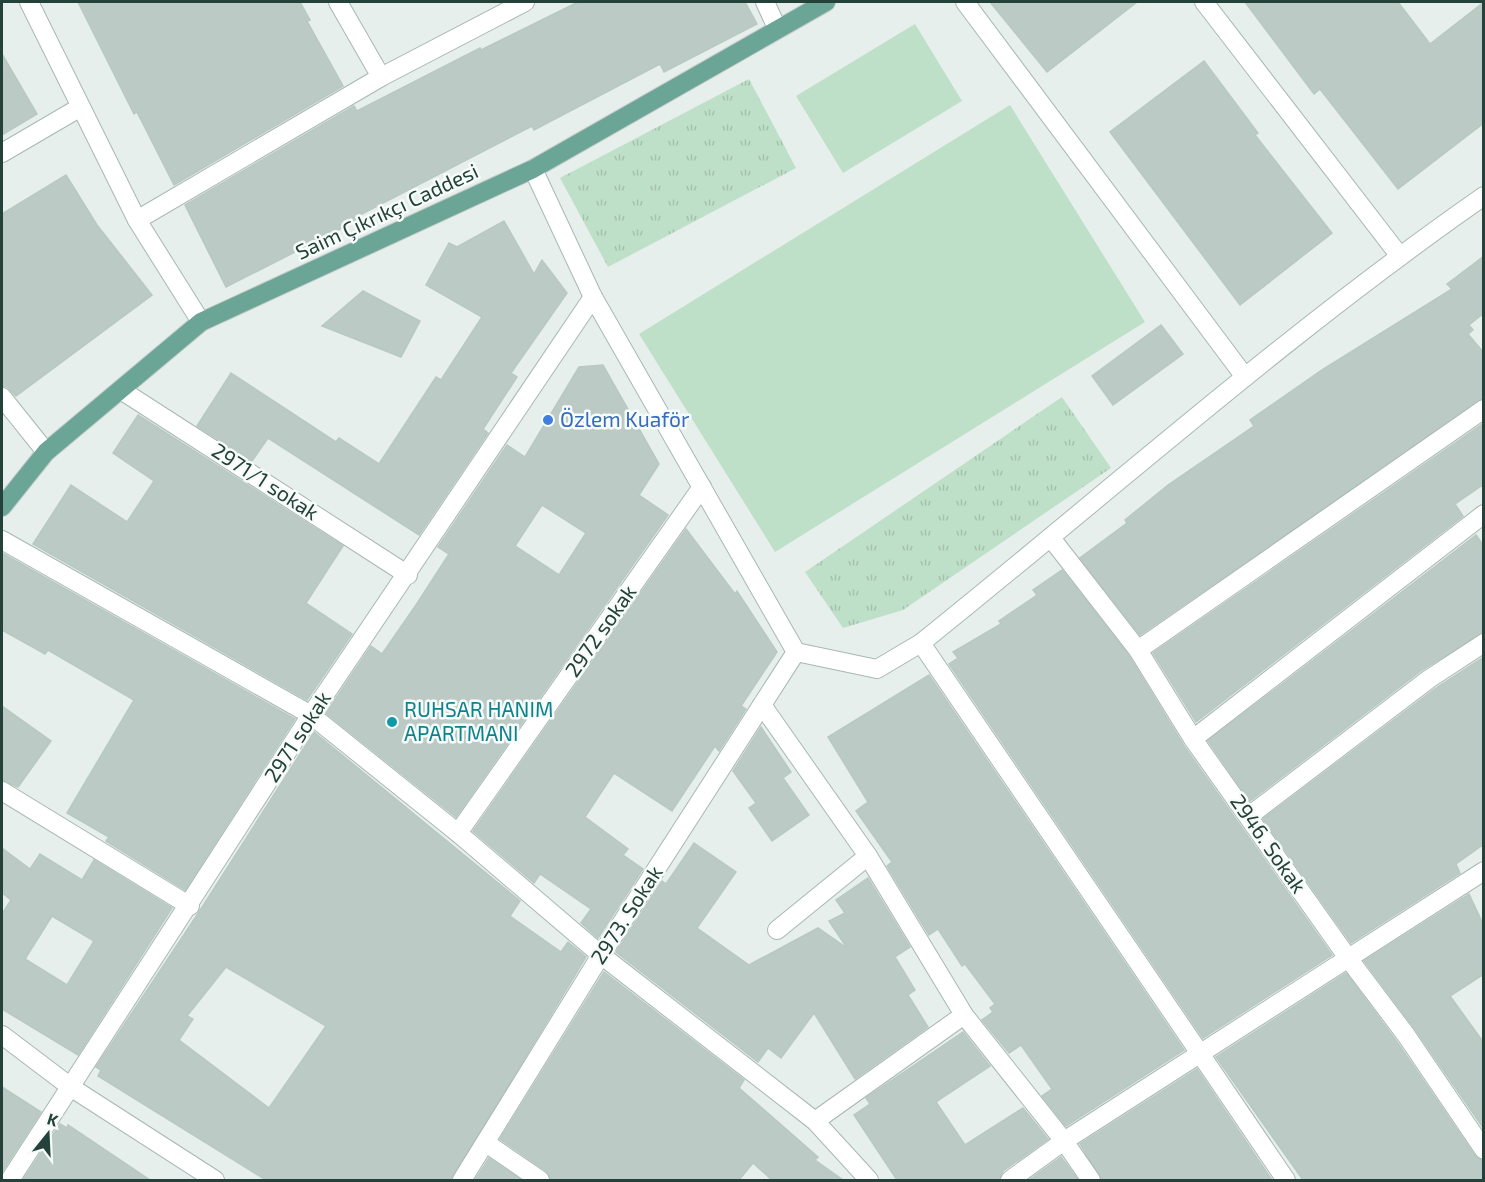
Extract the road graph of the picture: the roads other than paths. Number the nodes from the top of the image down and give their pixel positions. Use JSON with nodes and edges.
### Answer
{"nodes":[{"id":1,"x":29,"y":2,"type":"edge"},
{"id":2,"x":338,"y":2,"type":"edge"},
{"id":3,"x":525,"y":2,"type":"edge"},
{"id":4,"x":765,"y":2,"type":"edge"},
{"id":5,"x":826,"y":2,"type":"edge"},
{"id":6,"x":965,"y":2,"type":"edge"},
{"id":7,"x":1203,"y":2,"type":"edge"},
{"id":8,"x":777,"y":27,"type":"junction"},
{"id":9,"x":381,"y":77,"type":"junction"},
{"id":10,"x":79,"y":108,"type":"junction"},
{"id":11,"x":2,"y":153,"type":"edge"},
{"id":12,"x":533,"y":169,"type":"junction"},
{"id":13,"x":1484,"y":196,"type":"edge"},
{"id":14,"x":137,"y":220,"type":"junction"},
{"id":15,"x":1400,"y":255,"type":"junction"},
{"id":16,"x":592,"y":297,"type":"junction"},
{"id":17,"x":201,"y":322,"type":"junction"},
{"id":18,"x":1245,"y":377,"type":"junction"},
{"id":19,"x":121,"y":390,"type":"junction"},
{"id":20,"x":2,"y":397,"type":"edge"},
{"id":21,"x":1484,"y":409,"type":"edge"},
{"id":22,"x":46,"y":452,"type":"junction"},
{"id":23,"x":702,"y":487,"type":"junction"},
{"id":24,"x":2,"y":507,"type":"edge"},
{"id":25,"x":1484,"y":514,"type":"edge"},
{"id":26,"x":1052,"y":538,"type":"junction"},
{"id":27,"x":2,"y":540,"type":"edge"},
{"id":28,"x":408,"y":575,"type":"junction"},
{"id":29,"x":921,"y":643,"type":"junction"},
{"id":30,"x":1484,"y":643,"type":"edge"},
{"id":31,"x":1138,"y":650,"type":"junction"},
{"id":32,"x":796,"y":652,"type":"junction"},
{"id":33,"x":762,"y":705,"type":"junction"},
{"id":34,"x":311,"y":715,"type":"junction"},
{"id":35,"x":1193,"y":739,"type":"junction"},
{"id":36,"x":2,"y":791,"type":"edge"},
{"id":37,"x":1249,"y":816,"type":"junction"},
{"id":38,"x":458,"y":833,"type":"junction"},
{"id":39,"x":868,"y":856,"type":"junction"},
{"id":40,"x":1484,"y":871,"type":"edge"},
{"id":41,"x":190,"y":906,"type":"junction"},
{"id":42,"x":777,"y":930,"type":"dead end"},
{"id":43,"x":601,"y":955,"type":"junction"},
{"id":44,"x":1348,"y":958,"type":"junction"},
{"id":45,"x":964,"y":1015,"type":"junction"},
{"id":46,"x":2,"y":1035,"type":"edge"},
{"id":47,"x":1201,"y":1055,"type":"junction"},
{"id":48,"x":72,"y":1088,"type":"junction"},
{"id":49,"x":815,"y":1121,"type":"junction"},
{"id":50,"x":1064,"y":1141,"type":"junction"},
{"id":51,"x":486,"y":1143,"type":"junction"},
{"id":52,"x":1484,"y":1150,"type":"edge"},
{"id":53,"x":10,"y":1180,"type":"edge"},
{"id":54,"x":215,"y":1180,"type":"edge"},
{"id":55,"x":462,"y":1180,"type":"edge"},
{"id":56,"x":540,"y":1180,"type":"edge"},
{"id":57,"x":868,"y":1180,"type":"edge"},
{"id":58,"x":1010,"y":1180,"type":"edge"},
{"id":59,"x":1091,"y":1180,"type":"edge"},
{"id":60,"x":1286,"y":1180,"type":"edge"}],
"edges":[{"from":1,"to":10,"type":"street"},
{"from":2,"to":9,"type":"street"},
{"from":3,"to":9,"type":"street"},
{"from":4,"to":8,"type":"street"},
{"from":5,"to":8,"type":"main road","name":"Saim Çıkrıkçı Caddesi"},
{"from":6,"to":18,"type":"street"},
{"from":7,"to":15,"type":"street"},
{"from":8,"to":12,"type":"main road","name":"Saim Çıkrıkçı Caddesi"},
{"from":9,"to":14,"type":"street"},
{"from":10,"to":11,"type":"street"},
{"from":10,"to":14,"type":"street"},
{"from":12,"to":16,"type":"street"},
{"from":12,"to":17,"type":"main road","name":"Saim Çıkrıkçı Caddesi"},
{"from":13,"to":15,"type":"street"},
{"from":14,"to":17,"type":"street"},
{"from":15,"to":18,"type":"street"},
{"from":16,"to":23,"type":"street"},
{"from":16,"to":28,"type":"street","name":"2971 sokak"},
{"from":17,"to":19,"type":"main road","name":"Saim Çıkrıkçı Caddesi"},
{"from":18,"to":26,"type":"street"},
{"from":19,"to":22,"type":"main road","name":"Saim Çıkrıkçı Caddesi"},
{"from":19,"to":28,"type":"street","name":"2971/1 sokak"},
{"from":20,"to":22,"type":"street"},
{"from":21,"to":31,"type":"street"},
{"from":22,"to":24,"type":"main road","name":"Saim Çıkrıkçı Caddesi"},
{"from":23,"to":32,"type":"street"},
{"from":23,"to":38,"type":"street","name":"2972 sokak"},
{"from":25,"to":35,"type":"street"},
{"from":26,"to":29,"type":"street"},
{"from":26,"to":31,"type":"street","name":"2946. Sokak"},
{"from":27,"to":34,"type":"street"},
{"from":28,"to":34,"type":"street","name":"2971 sokak"},
{"from":29,"to":32,"type":"street"},
{"from":29,"to":47,"type":"street"},
{"from":30,"to":37,"type":"street"},
{"from":31,"to":35,"type":"street","name":"2946. Sokak"},
{"from":32,"to":33,"type":"street","name":"2973. Sokak"},
{"from":33,"to":39,"type":"street"},
{"from":33,"to":43,"type":"street","name":"2973. Sokak"},
{"from":34,"to":38,"type":"street"},
{"from":34,"to":41,"type":"street","name":"2971 sokak"},
{"from":35,"to":37,"type":"street","name":"2946. Sokak"},
{"from":36,"to":41,"type":"street"},
{"from":37,"to":44,"type":"street","name":"2946. Sokak"},
{"from":38,"to":43,"type":"street"},
{"from":39,"to":42,"type":"street"},
{"from":39,"to":45,"type":"street"},
{"from":40,"to":44,"type":"street"},
{"from":41,"to":48,"type":"street","name":"2971 sokak"},
{"from":43,"to":49,"type":"street"},
{"from":43,"to":51,"type":"street","name":"2973. Sokak"},
{"from":44,"to":47,"type":"street"},
{"from":44,"to":52,"type":"street","name":"2946. Sokak"},
{"from":45,"to":49,"type":"street"},
{"from":45,"to":50,"type":"street"},
{"from":46,"to":48,"type":"street"},
{"from":47,"to":50,"type":"street"},
{"from":47,"to":60,"type":"street"},
{"from":48,"to":53,"type":"street","name":"2971 sokak"},
{"from":48,"to":54,"type":"street"},
{"from":49,"to":57,"type":"street"},
{"from":50,"to":58,"type":"street"},
{"from":50,"to":59,"type":"street"},
{"from":51,"to":55,"type":"street","name":"2973. Sokak"},
{"from":51,"to":56,"type":"street"}]}
